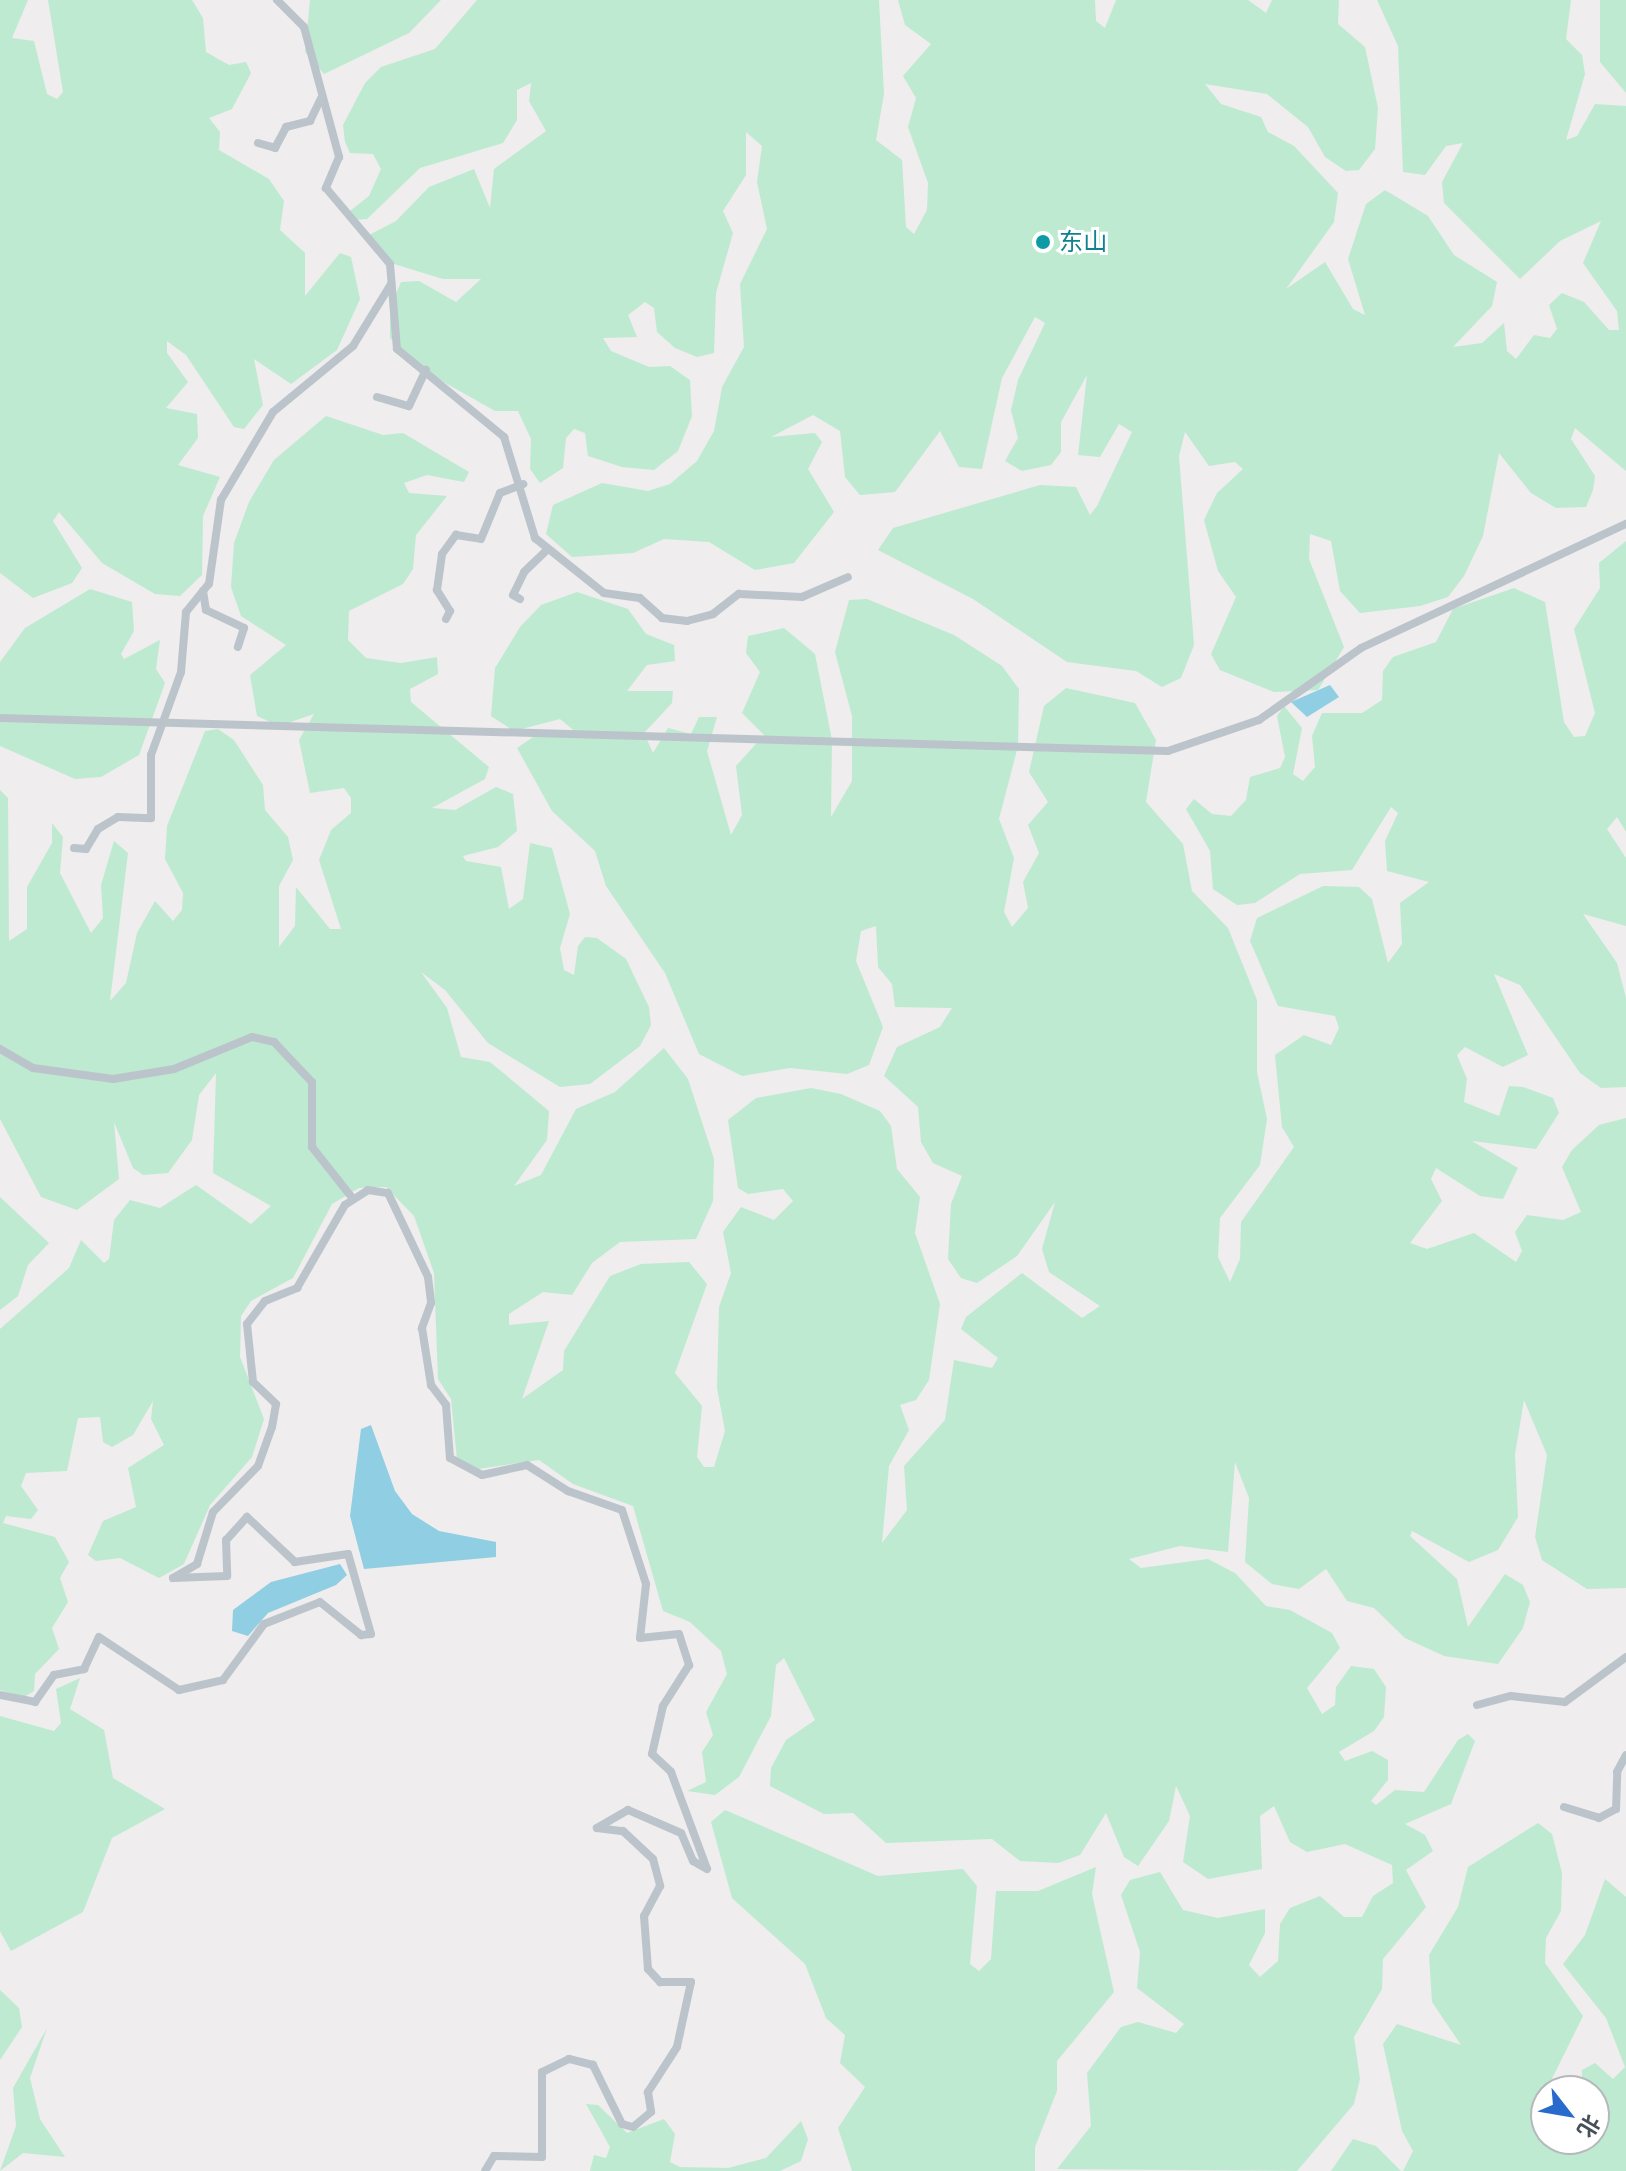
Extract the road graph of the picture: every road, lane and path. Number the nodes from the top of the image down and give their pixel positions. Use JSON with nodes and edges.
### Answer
{"nodes":[{"id":1,"x":277,"y":0,"type":"edge"},
{"id":2,"x":321,"y":98,"type":"junction"},
{"id":3,"x":258,"y":143,"type":"dead end"},
{"id":4,"x":391,"y":284,"type":"junction"},
{"id":5,"x":426,"y":370,"type":"junction"},
{"id":6,"x":377,"y":397,"type":"dead end"},
{"id":7,"x":523,"y":484,"type":"junction"},
{"id":8,"x":1626,"y":524,"type":"edge"},
{"id":9,"x":547,"y":550,"type":"junction"},
{"id":10,"x":848,"y":577,"type":"dead end"},
{"id":11,"x":203,"y":591,"type":"junction"},
{"id":12,"x":520,"y":599,"type":"dead end"},
{"id":13,"x":446,"y":619,"type":"dead end"},
{"id":14,"x":238,"y":647,"type":"dead end"},
{"id":15,"x":0,"y":718,"type":"edge"},
{"id":16,"x":167,"y":723,"type":"junction"},
{"id":17,"x":74,"y":848,"type":"dead end"},
{"id":18,"x":0,"y":1049,"type":"edge"},
{"id":19,"x":353,"y":1199,"type":"junction"},
{"id":20,"x":1626,"y":1657,"type":"edge"},
{"id":21,"x":0,"y":1695,"type":"edge"},
{"id":22,"x":1477,"y":1705,"type":"dead end"},
{"id":23,"x":1626,"y":1755,"type":"edge"},
{"id":24,"x":1564,"y":1807,"type":"dead end"},
{"id":25,"x":485,"y":2171,"type":"edge"}],
"edges":[{"from":1,"to":2,"type":"street"},
{"from":2,"to":3,"type":"street"},
{"from":2,"to":4,"type":"street"},
{"from":4,"to":5,"type":"street"},
{"from":4,"to":11,"type":"street"},
{"from":5,"to":6,"type":"street"},
{"from":5,"to":7,"type":"street"},
{"from":7,"to":9,"type":"street"},
{"from":7,"to":13,"type":"street"},
{"from":8,"to":16,"type":"street"},
{"from":9,"to":10,"type":"street"},
{"from":9,"to":12,"type":"street"},
{"from":11,"to":14,"type":"street"},
{"from":11,"to":16,"type":"street"},
{"from":15,"to":16,"type":"street"},
{"from":16,"to":17,"type":"street"},
{"from":18,"to":19,"type":"street"},
{"from":19,"to":21,"type":"street"},
{"from":19,"to":25,"type":"street"},
{"from":20,"to":22,"type":"street"},
{"from":23,"to":24,"type":"street"}]}
